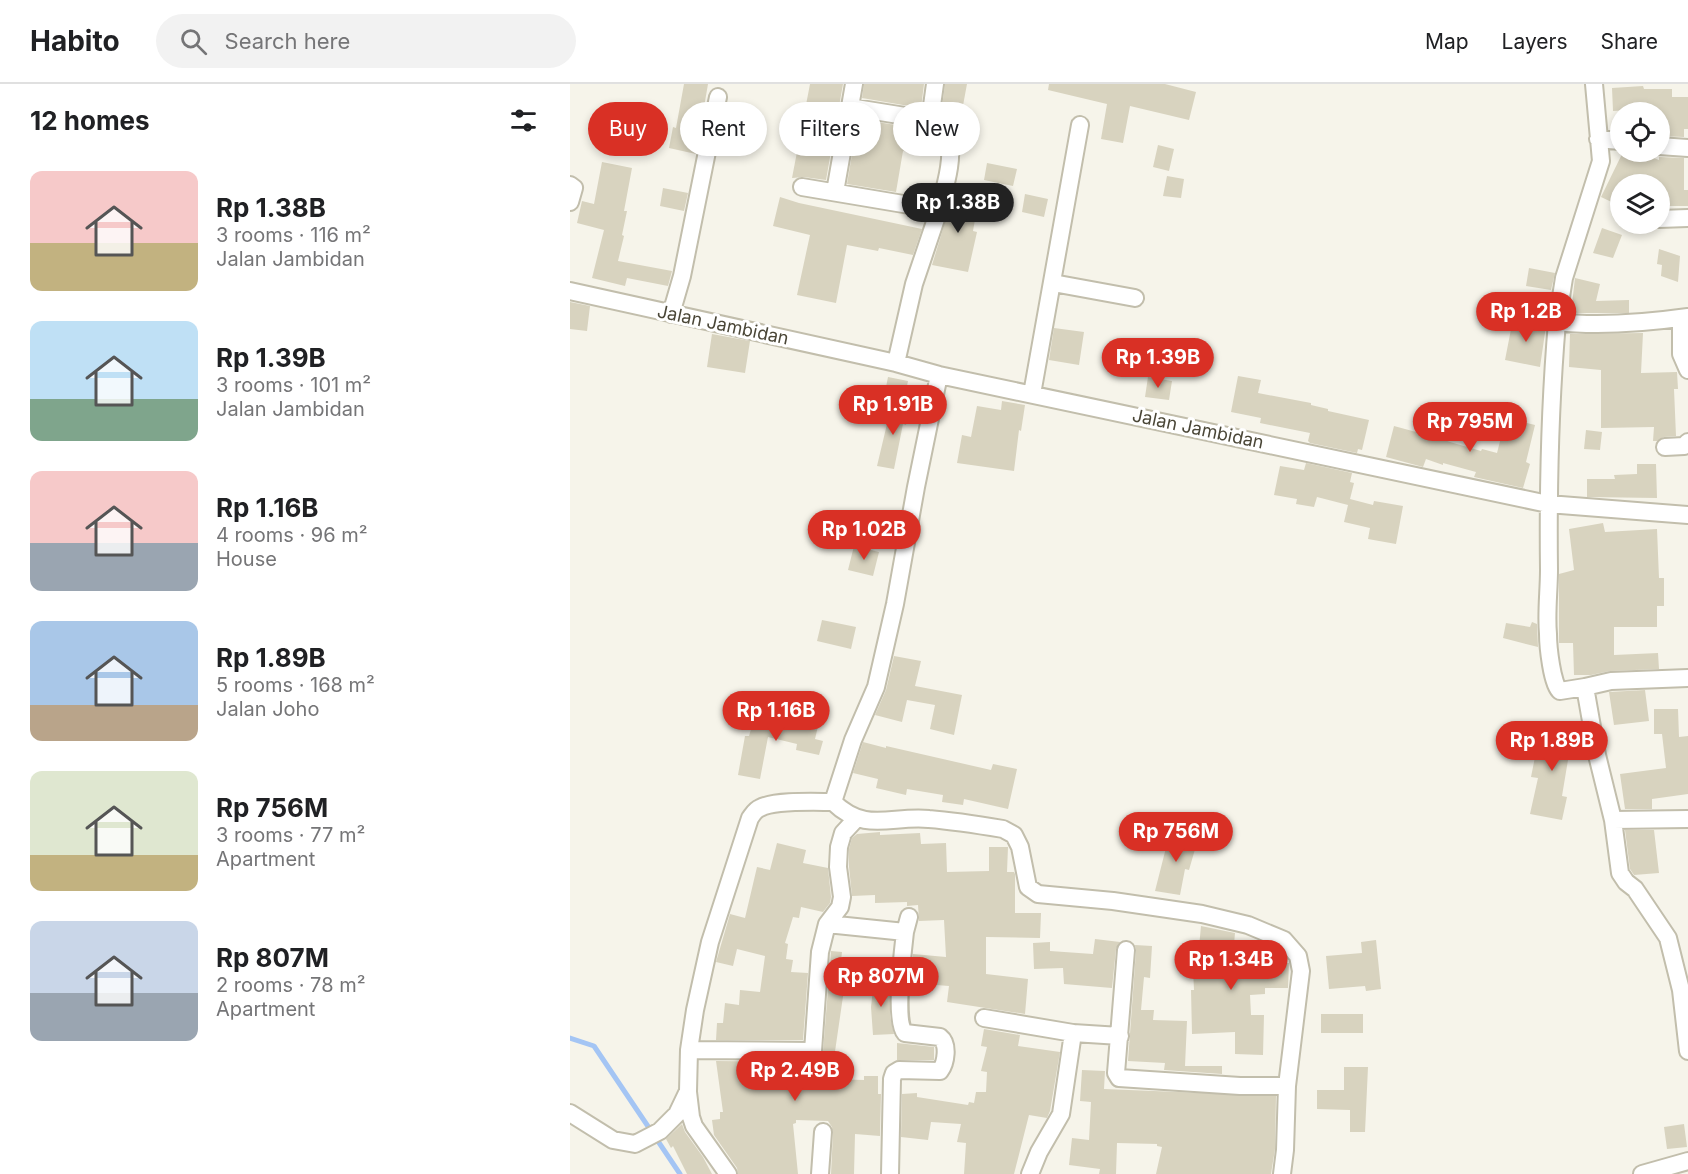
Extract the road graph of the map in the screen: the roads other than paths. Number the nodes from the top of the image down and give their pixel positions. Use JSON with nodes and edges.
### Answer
{"nodes":[{"id":1,"x":854,"y":84,"type":"edge"},
{"id":2,"x":935,"y":84,"type":"edge"},
{"id":3,"x":1594,"y":84,"type":"edge"},
{"id":4,"x":718,"y":97,"type":"dead end"},
{"id":5,"x":850,"y":102,"type":"edge"},
{"id":6,"x":932,"y":102,"type":"edge"},
{"id":7,"x":1080,"y":125,"type":"dead end"},
{"id":8,"x":1598,"y":139,"type":"junction"},
{"id":9,"x":1610,"y":140,"type":"edge"},
{"id":10,"x":1670,"y":147,"type":"edge"},
{"id":11,"x":1688,"y":148,"type":"edge"},
{"id":12,"x":841,"y":156,"type":"edge"},
{"id":13,"x":949,"y":156,"type":"edge"},
{"id":14,"x":570,"y":185,"type":"edge"},
{"id":15,"x":802,"y":187,"type":"dead end"},
{"id":16,"x":835,"y":192,"type":"junction"},
{"id":17,"x":570,"y":202,"type":"edge"},
{"id":18,"x":939,"y":210,"type":"junction"},
{"id":19,"x":1688,"y":218,"type":"edge"},
{"id":20,"x":1670,"y":219,"type":"edge"},
{"id":21,"x":1053,"y":283,"type":"junction"},
{"id":22,"x":570,"y":291,"type":"edge"},
{"id":23,"x":1135,"y":298,"type":"dead end"},
{"id":24,"x":671,"y":314,"type":"junction"},
{"id":25,"x":1685,"y":317,"type":"edge"},
{"id":26,"x":1557,"y":322,"type":"junction"},
{"id":27,"x":896,"y":363,"type":"junction"},
{"id":28,"x":1688,"y":370,"type":"edge"},
{"id":29,"x":939,"y":375,"type":"junction"},
{"id":30,"x":1032,"y":394,"type":"junction"},
{"id":31,"x":1688,"y":442,"type":"edge"},
{"id":32,"x":1665,"y":447,"type":"dead end"},
{"id":33,"x":1548,"y":504,"type":"junction"},
{"id":34,"x":1688,"y":514,"type":"edge"},
{"id":35,"x":1688,"y":678,"type":"edge"},
{"id":36,"x":1584,"y":687,"type":"junction"},
{"id":37,"x":833,"y":802,"type":"junction"},
{"id":38,"x":856,"y":819,"type":"junction"},
{"id":39,"x":1688,"y":819,"type":"edge"},
{"id":40,"x":1613,"y":820,"type":"junction"},
{"id":41,"x":827,"y":924,"type":"junction"},
{"id":42,"x":1126,"y":950,"type":"dead end"},
{"id":43,"x":1681,"y":962,"type":"edge"},
{"id":44,"x":984,"y":1018,"type":"dead end"},
{"id":45,"x":1073,"y":1033,"type":"junction"},
{"id":46,"x":1120,"y":1036,"type":"junction"},
{"id":47,"x":1687,"y":1040,"type":"edge"},
{"id":48,"x":690,"y":1050,"type":"junction"},
{"id":49,"x":1287,"y":1086,"type":"junction"},
{"id":50,"x":688,"y":1091,"type":"junction"},
{"id":51,"x":570,"y":1113,"type":"edge"},
{"id":52,"x":823,"y":1132,"type":"dead end"},
{"id":53,"x":1688,"y":1161,"type":"edge"},
{"id":54,"x":728,"y":1174,"type":"edge"},
{"id":55,"x":820,"y":1174,"type":"edge"},
{"id":56,"x":890,"y":1174,"type":"edge"},
{"id":57,"x":1030,"y":1174,"type":"edge"},
{"id":58,"x":1282,"y":1174,"type":"edge"},
{"id":59,"x":1641,"y":1174,"type":"edge"}],
"edges":[{"from":1,"to":5,"type":"street"},
{"from":2,"to":6,"type":"street"},
{"from":3,"to":8,"type":"street"},
{"from":4,"to":24,"type":"street"},
{"from":7,"to":21,"type":"street"},
{"from":8,"to":9,"type":"street"},
{"from":8,"to":26,"type":"street"},
{"from":10,"to":11,"type":"street"},
{"from":12,"to":16,"type":"street"},
{"from":13,"to":18,"type":"street"},
{"from":14,"to":17,"type":"street"},
{"from":15,"to":16,"type":"street"},
{"from":16,"to":18,"type":"street"},
{"from":18,"to":27,"type":"street"},
{"from":19,"to":20,"type":"street"},
{"from":21,"to":23,"type":"street"},
{"from":21,"to":30,"type":"street"},
{"from":22,"to":24,"type":"street","name":"Jalan Jambidan"},
{"from":24,"to":27,"type":"street","name":"Jalan Jambidan"},
{"from":25,"to":26,"type":"street"},
{"from":25,"to":28,"type":"street"},
{"from":26,"to":33,"type":"street"},
{"from":27,"to":29,"type":"street","name":"Jalan Jambidan"},
{"from":29,"to":30,"type":"street","name":"Jalan Jambidan"},
{"from":29,"to":37,"type":"street"},
{"from":30,"to":33,"type":"street","name":"Jalan Jambidan"},
{"from":31,"to":32,"type":"street"},
{"from":33,"to":34,"type":"street","name":"Jalan Jambidan"},
{"from":33,"to":36,"type":"street"},
{"from":35,"to":36,"type":"street"},
{"from":36,"to":40,"type":"street"},
{"from":37,"to":38,"type":"street"},
{"from":37,"to":48,"type":"street"},
{"from":38,"to":41,"type":"street"},
{"from":38,"to":49,"type":"street"},
{"from":39,"to":40,"type":"street"},
{"from":40,"to":43,"type":"street"},
{"from":41,"to":48,"type":"street"},
{"from":41,"to":56,"type":"street"},
{"from":42,"to":46,"type":"street"},
{"from":43,"to":47,"type":"street"},
{"from":44,"to":45,"type":"street"},
{"from":45,"to":46,"type":"street"},
{"from":45,"to":57,"type":"street"},
{"from":46,"to":49,"type":"street"},
{"from":48,"to":50,"type":"street"},
{"from":49,"to":58,"type":"street"},
{"from":50,"to":51,"type":"street"},
{"from":50,"to":54,"type":"street"},
{"from":52,"to":55,"type":"street"},
{"from":53,"to":59,"type":"street"}]}
